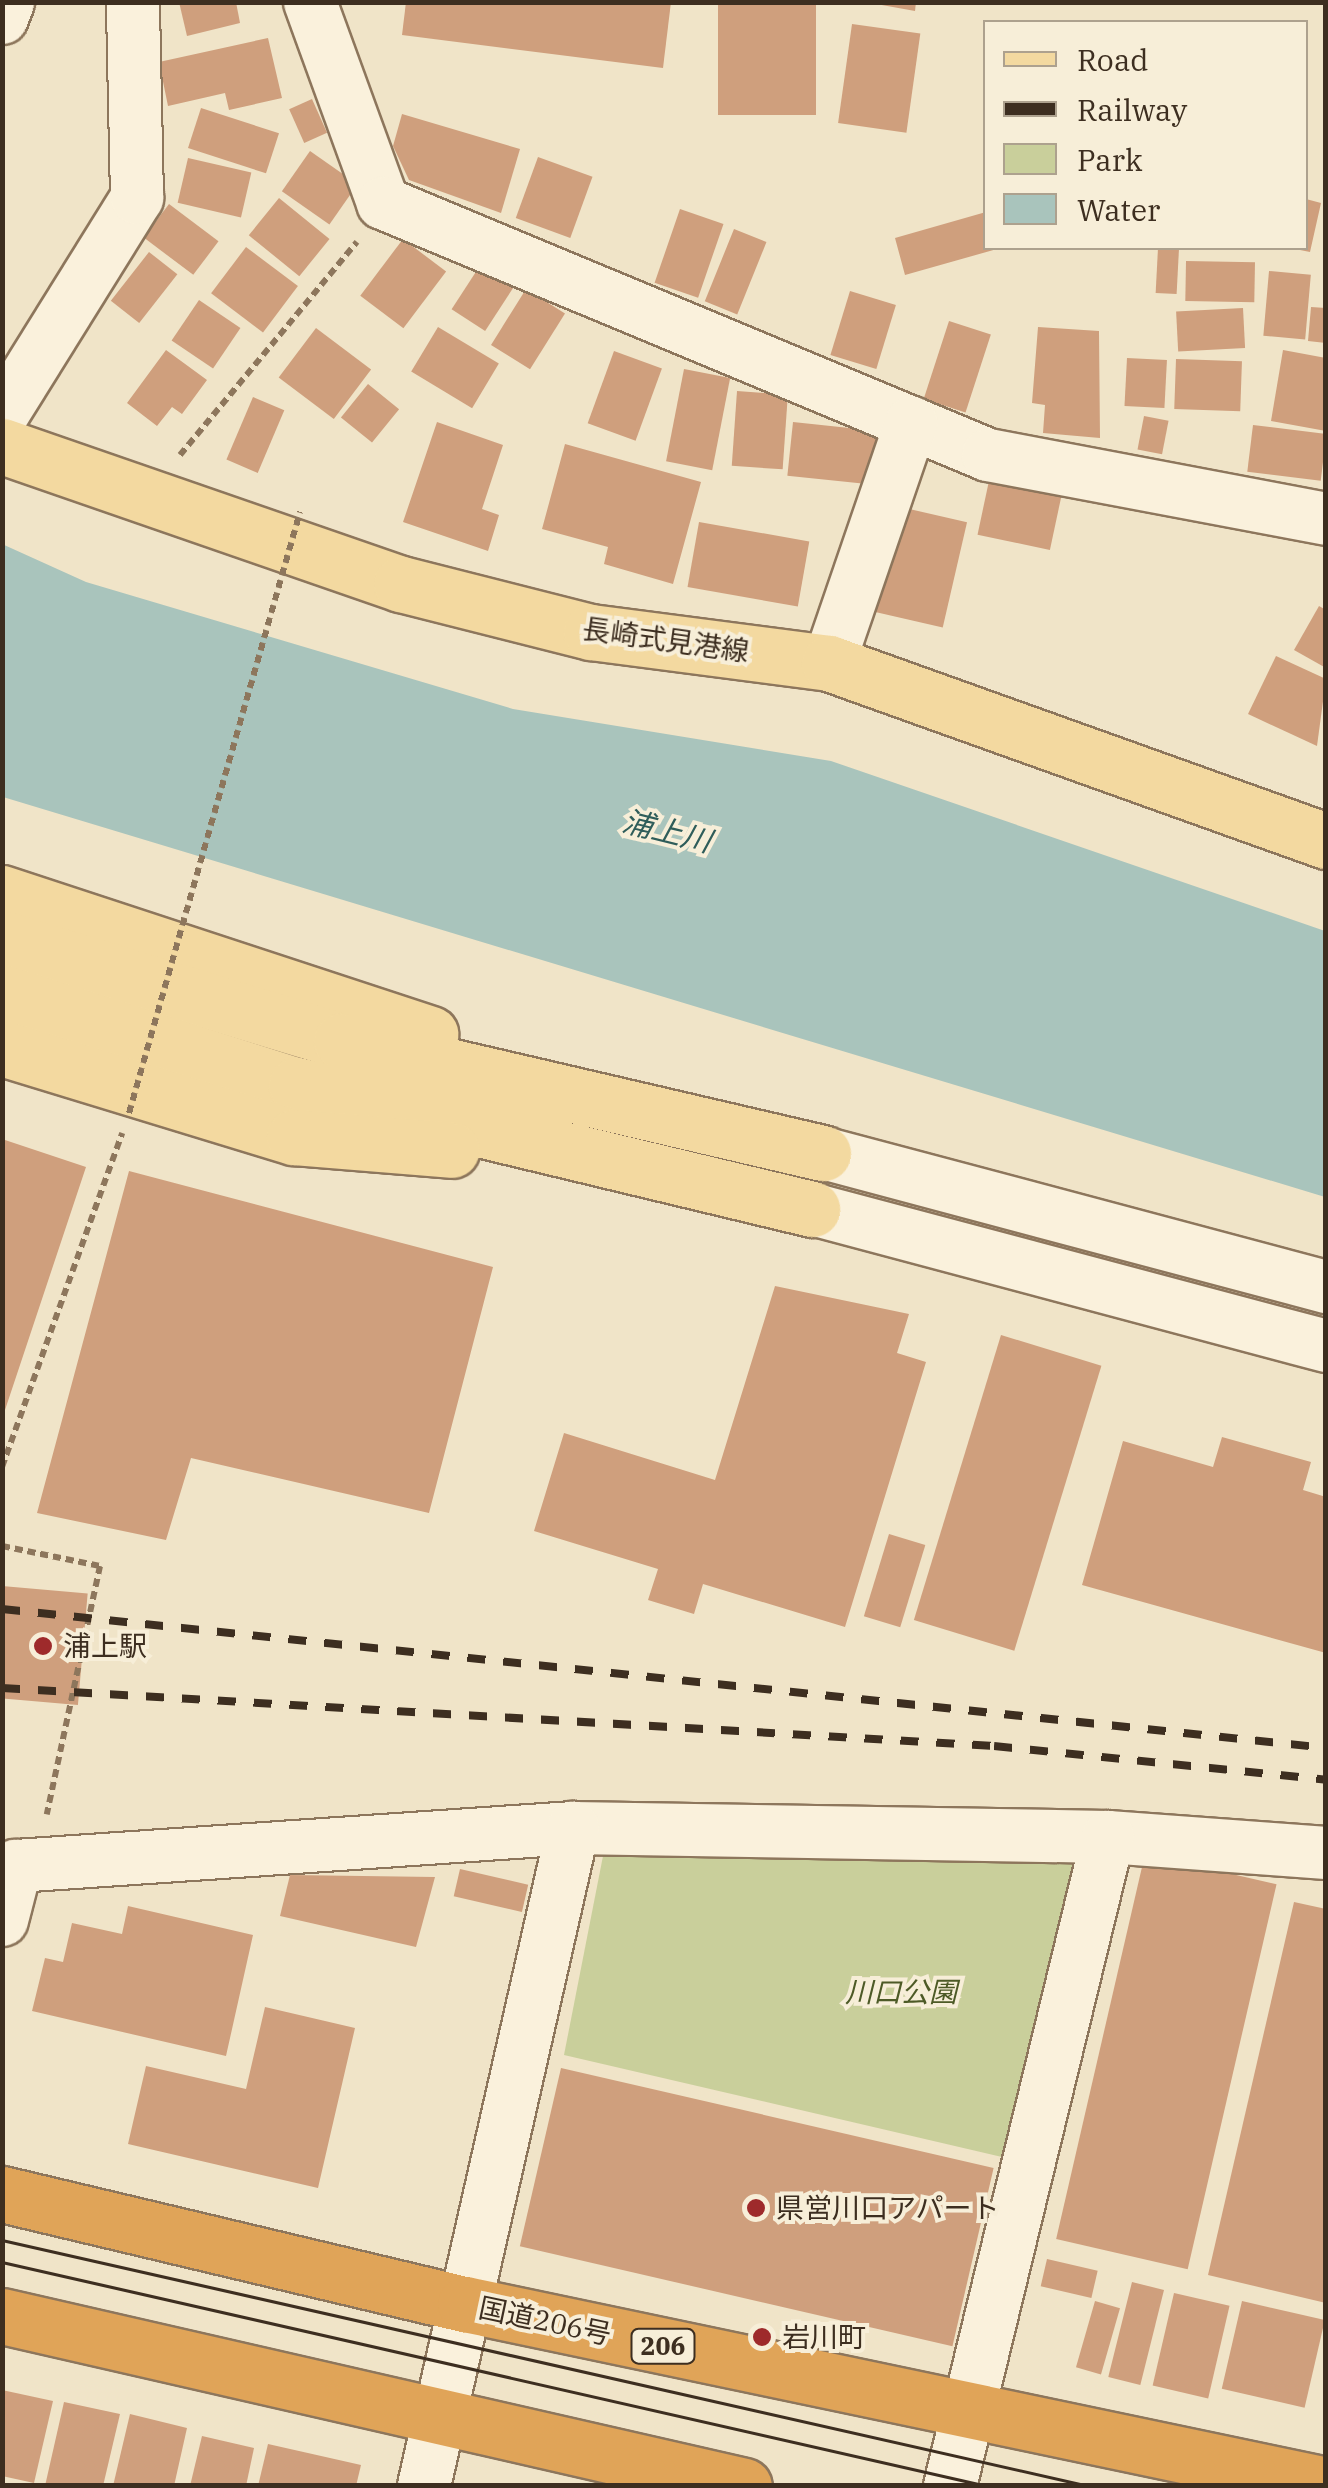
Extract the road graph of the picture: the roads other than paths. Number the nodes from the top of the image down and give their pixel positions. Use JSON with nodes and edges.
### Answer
{"nodes":[{"id":1,"x":8,"y":2,"type":"edge"},
{"id":2,"x":132,"y":2,"type":"edge"},
{"id":3,"x":310,"y":2,"type":"edge"},
{"id":4,"x":2,"y":18,"type":"edge"},
{"id":5,"x":2,"y":415,"type":"edge"},
{"id":6,"x":910,"y":423,"type":"junction"},
{"id":7,"x":2,"y":446,"type":"edge"},
{"id":8,"x":1325,"y":517,"type":"edge"},
{"id":9,"x":829,"y":662,"type":"junction"},
{"id":10,"x":1326,"y":842,"type":"edge"},
{"id":11,"x":2,"y":892,"type":"edge"},
{"id":12,"x":2,"y":938,"type":"edge"},
{"id":13,"x":2,"y":992,"type":"edge"},
{"id":14,"x":2,"y":1048,"type":"edge"},
{"id":15,"x":566,"y":1091,"type":"junction"},
{"id":16,"x":823,"y":1153,"type":"joint"},
{"id":17,"x":584,"y":1158,"type":"junction"},
{"id":18,"x":812,"y":1208,"type":"joint"},
{"id":19,"x":1326,"y":1287,"type":"edge"},
{"id":20,"x":1326,"y":1346,"type":"edge"},
{"id":21,"x":573,"y":1828,"type":"junction"},
{"id":22,"x":1108,"y":1836,"type":"junction"},
{"id":23,"x":1326,"y":1853,"type":"edge"},
{"id":24,"x":2,"y":1920,"type":"edge"},
{"id":25,"x":2,"y":2194,"type":"edge"},
{"id":26,"x":465,"y":2304,"type":"junction"},
{"id":27,"x":2,"y":2316,"type":"edge"},
{"id":28,"x":968,"y":2411,"type":"junction"},
{"id":29,"x":438,"y":2421,"type":"junction"},
{"id":30,"x":1326,"y":2485,"type":"edge"},
{"id":31,"x":424,"y":2486,"type":"edge"},
{"id":32,"x":744,"y":2486,"type":"edge"},
{"id":33,"x":950,"y":2486,"type":"edge"}],
"edges":[{"from":1,"to":4,"type":"street"},
{"from":2,"to":5,"type":"street"},
{"from":3,"to":6,"type":"street"},
{"from":6,"to":8,"type":"street"},
{"from":6,"to":9,"type":"street"},
{"from":7,"to":9,"type":"main road","name":"長崎式見港線"},
{"from":9,"to":10,"type":"main road","name":"長崎式見港線"},
{"from":11,"to":15,"type":"main road"},
{"from":12,"to":15,"type":"main road"},
{"from":13,"to":17,"type":"main road"},
{"from":14,"to":17,"type":"main road"},
{"from":15,"to":16,"type":"main road"},
{"from":16,"to":19,"type":"street"},
{"from":17,"to":18,"type":"main road"},
{"from":18,"to":20,"type":"street"},
{"from":21,"to":22,"type":"street"},
{"from":21,"to":24,"type":"street"},
{"from":21,"to":26,"type":"street"},
{"from":22,"to":23,"type":"street"},
{"from":22,"to":28,"type":"street"},
{"from":25,"to":26,"type":"highway","name":"国道206号","number":"206"},
{"from":26,"to":28,"type":"highway","name":"国道206号","number":"206"},
{"from":26,"to":29,"type":"street"},
{"from":27,"to":29,"type":"highway"},
{"from":28,"to":30,"type":"highway","name":"国道206号","number":"206"},
{"from":28,"to":33,"type":"street"},
{"from":29,"to":31,"type":"street"},
{"from":29,"to":32,"type":"highway"}]}
